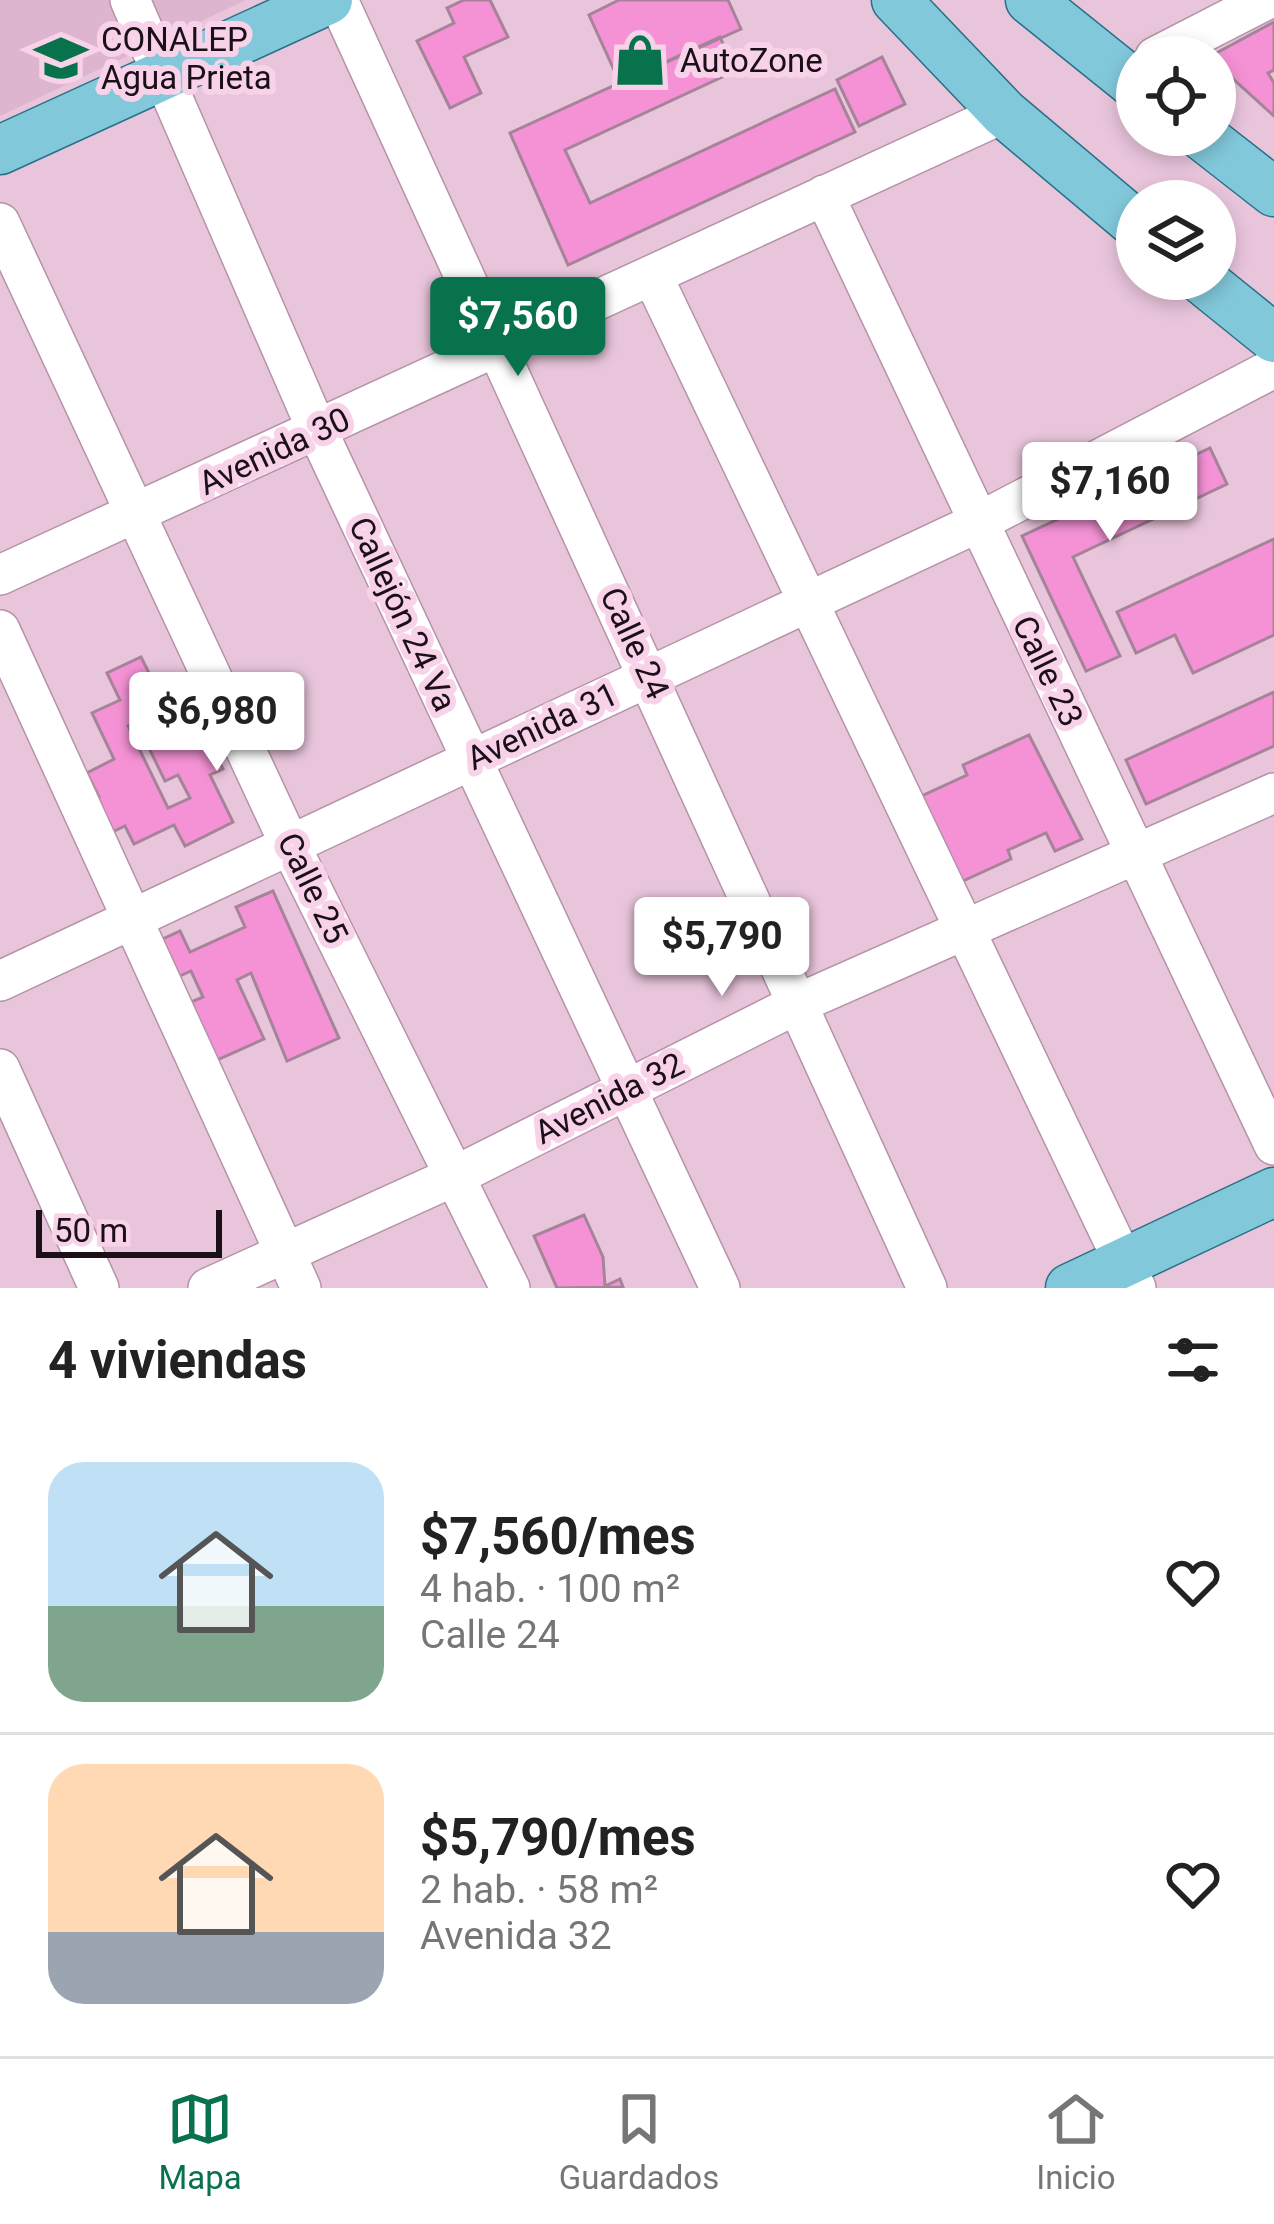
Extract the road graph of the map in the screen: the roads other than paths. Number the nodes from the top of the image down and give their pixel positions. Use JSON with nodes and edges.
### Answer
{"nodes":[{"id":1,"x":130,"y":0,"type":"edge"},
{"id":2,"x":328,"y":0,"type":"edge"},
{"id":3,"x":338,"y":0,"type":"edge"},
{"id":4,"x":896,"y":0,"type":"edge"},
{"id":5,"x":1030,"y":0,"type":"edge"},
{"id":6,"x":1266,"y":0,"type":"edge"},
{"id":7,"x":1201,"y":36,"type":"edge"},
{"id":8,"x":1116,"y":57,"type":"edge"},
{"id":9,"x":162,"y":74,"type":"junction"},
{"id":10,"x":1004,"y":113,"type":"junction"},
{"id":11,"x":2,"y":144,"type":"edge"},
{"id":12,"x":1228,"y":156,"type":"edge"},
{"id":13,"x":1274,"y":192,"type":"edge"},
{"id":14,"x":824,"y":195,"type":"junction"},
{"id":15,"x":1116,"y":207,"type":"edge"},
{"id":16,"x":0,"y":223,"type":"edge"},
{"id":17,"x":652,"y":275,"type":"junction"},
{"id":18,"x":1228,"y":300,"type":"edge"},
{"id":19,"x":1274,"y":338,"type":"edge"},
{"id":20,"x":499,"y":346,"type":"junction"},
{"id":21,"x":1274,"y":368,"type":"edge"},
{"id":22,"x":317,"y":430,"type":"junction"},
{"id":23,"x":140,"y":513,"type":"junction"},
{"id":24,"x":976,"y":523,"type":"junction"},
{"id":25,"x":0,"y":575,"type":"edge"},
{"id":26,"x":809,"y":602,"type":"junction"},
{"id":27,"x":0,"y":630,"type":"edge"},
{"id":28,"x":650,"y":676,"type":"junction"},
{"id":29,"x":471,"y":759,"type":"junction"},
{"id":30,"x":1274,"y":793,"type":"edge"},
{"id":31,"x":290,"y":845,"type":"junction"},
{"id":32,"x":1136,"y":854,"type":"junction"},
{"id":33,"x":131,"y":919,"type":"junction"},
{"id":34,"x":967,"y":928,"type":"junction"},
{"id":35,"x":0,"y":981,"type":"edge"},
{"id":36,"x":799,"y":1003,"type":"junction"},
{"id":37,"x":0,"y":1069,"type":"edge"},
{"id":38,"x":626,"y":1088,"type":"junction"},
{"id":39,"x":1274,"y":1145,"type":"edge"},
{"id":40,"x":457,"y":1175,"type":"junction"},
{"id":41,"x":1274,"y":1192,"type":"edge"},
{"id":42,"x":292,"y":1270,"type":"edge"},
{"id":43,"x":1130,"y":1275,"type":"edge"},
{"id":44,"x":99,"y":1288,"type":"edge"},
{"id":45,"x":208,"y":1288,"type":"edge"},
{"id":46,"x":510,"y":1288,"type":"edge"},
{"id":47,"x":720,"y":1288,"type":"edge"},
{"id":48,"x":927,"y":1288,"type":"edge"},
{"id":49,"x":1070,"y":1288,"type":"edge"}],
"edges":[{"from":1,"to":9,"type":"street","name":"Callejón 24 Va"},
{"from":2,"to":9,"type":"main road"},
{"from":3,"to":20,"type":"street","name":"Calle 24"},
{"from":4,"to":10,"type":"main road"},
{"from":5,"to":8,"type":"main road"},
{"from":6,"to":7,"type":"street"},
{"from":9,"to":11,"type":"main road"},
{"from":9,"to":22,"type":"street","name":"Callejón 24 Va"},
{"from":10,"to":14,"type":"street","name":"Avenida 30"},
{"from":10,"to":15,"type":"main road"},
{"from":12,"to":13,"type":"main road"},
{"from":14,"to":17,"type":"street","name":"Avenida 30"},
{"from":14,"to":24,"type":"street","name":"Calle 23"},
{"from":16,"to":23,"type":"street","name":"Calle 25"},
{"from":17,"to":20,"type":"street","name":"Avenida 30"},
{"from":17,"to":26,"type":"street"},
{"from":18,"to":19,"type":"main road"},
{"from":20,"to":22,"type":"street","name":"Avenida 30"},
{"from":20,"to":28,"type":"street","name":"Calle 24"},
{"from":21,"to":24,"type":"street","name":"Avenida 31"},
{"from":22,"to":23,"type":"street","name":"Avenida 30"},
{"from":22,"to":29,"type":"street","name":"Callejón 24 Va"},
{"from":23,"to":25,"type":"street","name":"Avenida 30"},
{"from":23,"to":31,"type":"street","name":"Calle 25"},
{"from":24,"to":26,"type":"street","name":"Avenida 31"},
{"from":24,"to":32,"type":"street","name":"Calle 23"},
{"from":26,"to":28,"type":"street","name":"Avenida 31"},
{"from":26,"to":34,"type":"street"},
{"from":27,"to":33,"type":"street"},
{"from":28,"to":29,"type":"street","name":"Avenida 31"},
{"from":28,"to":36,"type":"street","name":"Calle 24"},
{"from":29,"to":31,"type":"street","name":"Avenida 31"},
{"from":29,"to":38,"type":"street","name":"Callejón 24 Va"},
{"from":30,"to":32,"type":"street","name":"Avenida 32"},
{"from":31,"to":33,"type":"street","name":"Avenida 31"},
{"from":31,"to":40,"type":"street","name":"Calle 25"},
{"from":32,"to":34,"type":"street","name":"Avenida 32"},
{"from":32,"to":39,"type":"street","name":"Calle 23"},
{"from":33,"to":35,"type":"street","name":"Avenida 31"},
{"from":33,"to":42,"type":"street"},
{"from":34,"to":36,"type":"street","name":"Avenida 32"},
{"from":34,"to":43,"type":"street"},
{"from":36,"to":38,"type":"street","name":"Avenida 32"},
{"from":36,"to":48,"type":"street","name":"Calle 24"},
{"from":37,"to":44,"type":"street"},
{"from":38,"to":40,"type":"street","name":"Avenida 32"},
{"from":38,"to":47,"type":"street","name":"Callejón 24 Va"},
{"from":40,"to":42,"type":"street","name":"Avenida 32"},
{"from":40,"to":46,"type":"street","name":"Calle 25"},
{"from":41,"to":43,"type":"main road"},
{"from":42,"to":45,"type":"street","name":"Avenida 32"},
{"from":43,"to":49,"type":"main road"}]}
